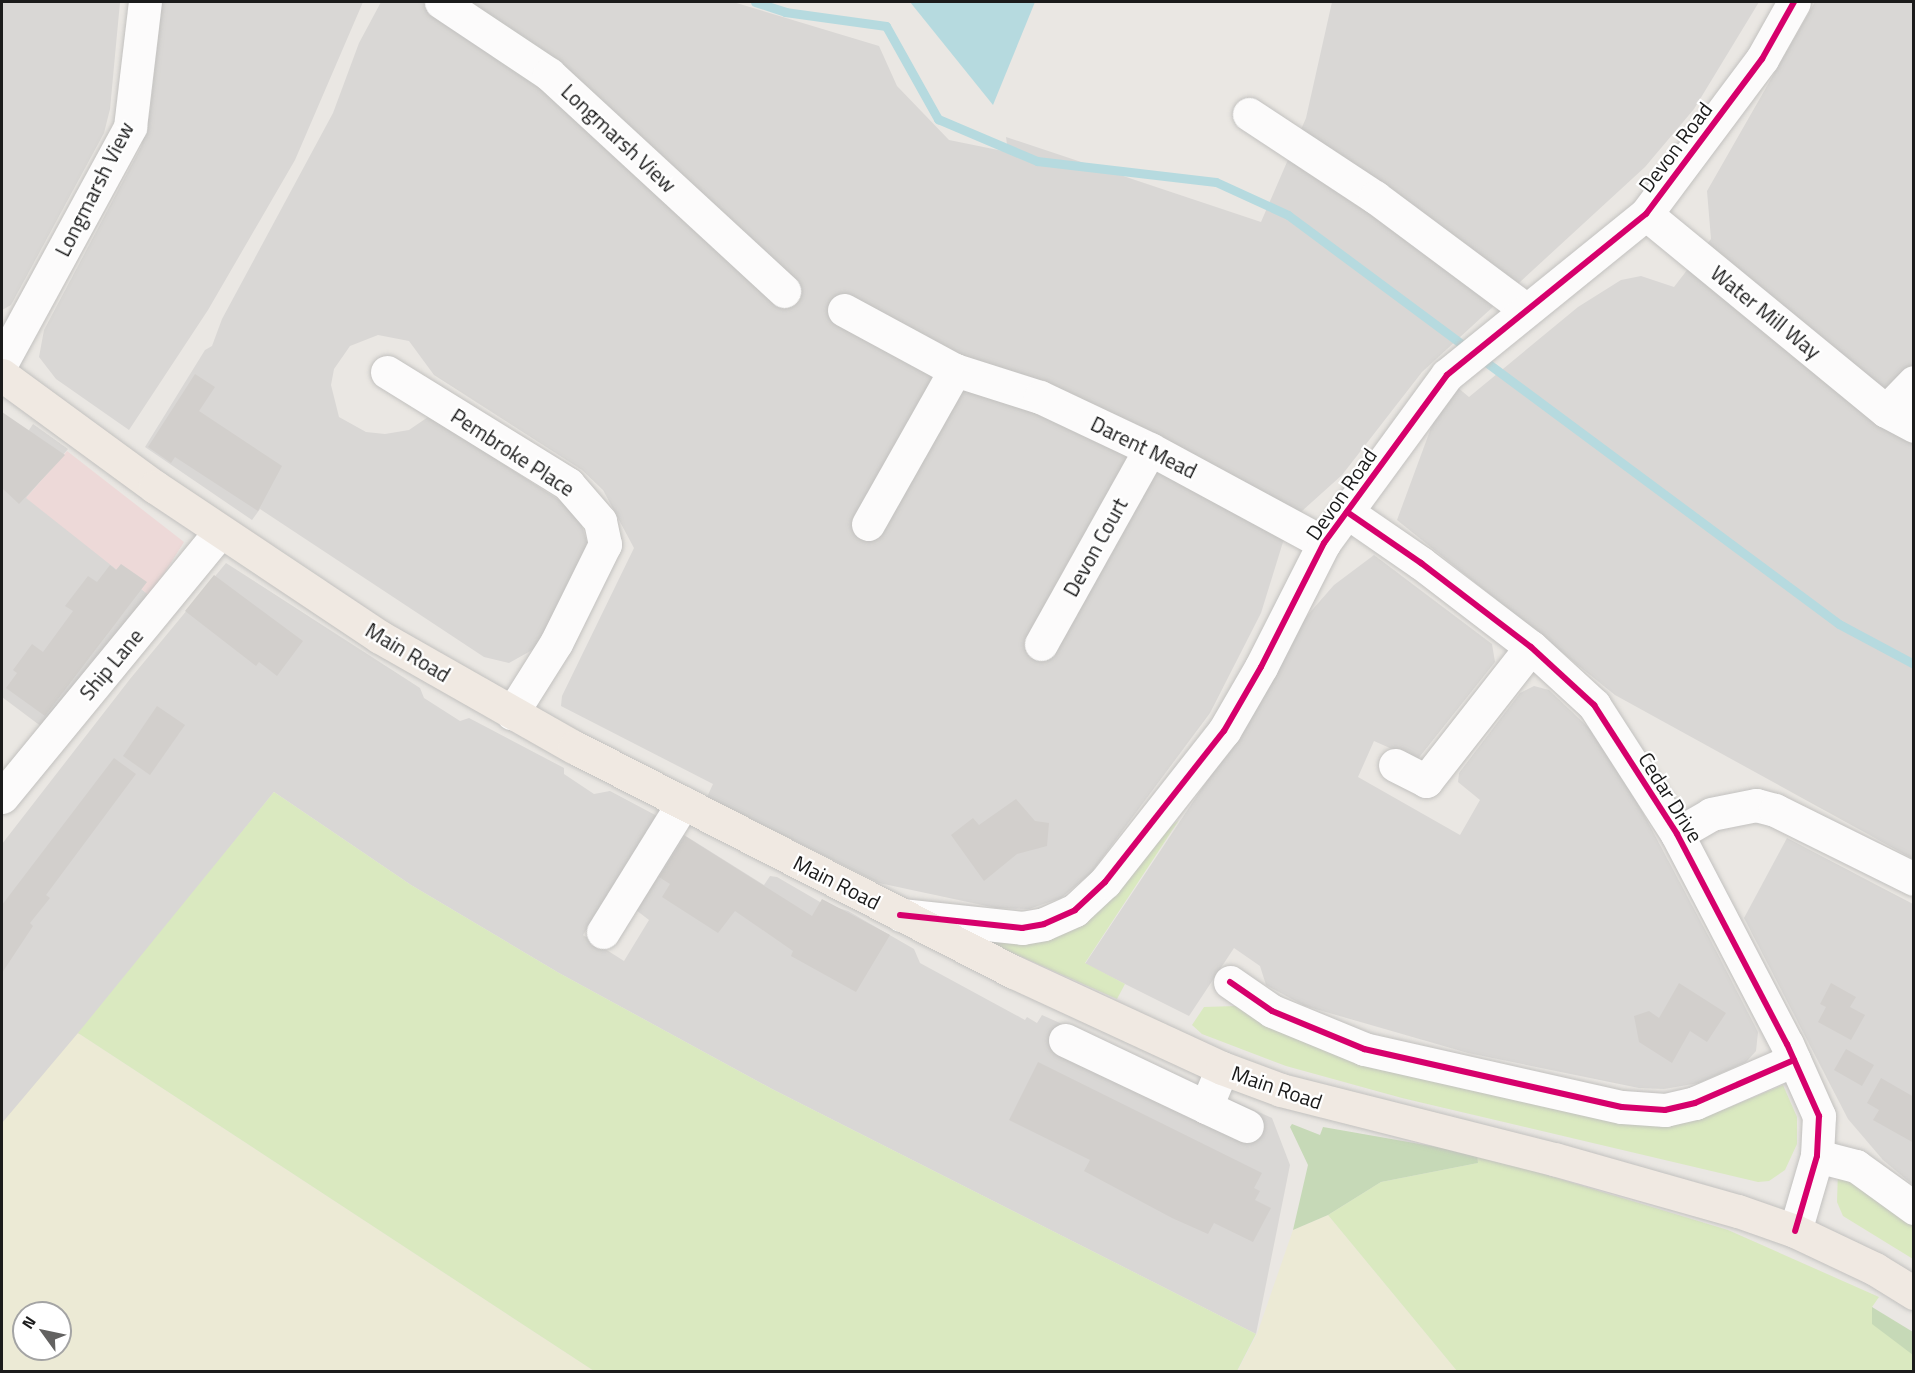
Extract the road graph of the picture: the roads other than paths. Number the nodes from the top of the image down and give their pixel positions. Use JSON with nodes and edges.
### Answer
{"nodes":[{"id":1,"x":145,"y":2,"type":"edge"},
{"id":2,"x":441,"y":2,"type":"edge"},
{"id":3,"x":1794,"y":2,"type":"edge"},
{"id":4,"x":1250,"y":114,"type":"dead end"},
{"id":5,"x":1646,"y":214,"type":"junction"},
{"id":6,"x":784,"y":291,"type":"dead end"},
{"id":7,"x":844,"y":310,"type":"dead end"},
{"id":8,"x":1519,"y":314,"type":"junction"},
{"id":9,"x":2,"y":362,"type":"edge"},
{"id":10,"x":955,"y":370,"type":"junction"},
{"id":11,"x":387,"y":372,"type":"dead end"},
{"id":12,"x":2,"y":375,"type":"edge"},
{"id":13,"x":1914,"y":382,"type":"edge"},
{"id":14,"x":1900,"y":418,"type":"edge"},
{"id":15,"x":1150,"y":449,"type":"junction"},
{"id":16,"x":1347,"y":512,"type":"junction"},
{"id":17,"x":868,"y":524,"type":"dead end"},
{"id":18,"x":220,"y":532,"type":"junction"},
{"id":19,"x":1324,"y":543,"type":"junction"},
{"id":20,"x":1041,"y":644,"type":"dead end"},
{"id":21,"x":1531,"y":647,"type":"junction"},
{"id":22,"x":512,"y":713,"type":"junction"},
{"id":23,"x":1395,"y":765,"type":"dead end"},
{"id":24,"x":2,"y":797,"type":"edge"},
{"id":25,"x":683,"y":802,"type":"junction"},
{"id":26,"x":1677,"y":834,"type":"junction"},
{"id":27,"x":1914,"y":879,"type":"edge"},
{"id":28,"x":900,"y":915,"type":"junction"},
{"id":29,"x":603,"y":932,"type":"dead end"},
{"id":30,"x":1230,"y":982,"type":"dead end"},
{"id":31,"x":1065,"y":1040,"type":"dead end"},
{"id":32,"x":1794,"y":1060,"type":"junction"},
{"id":33,"x":1222,"y":1068,"type":"junction"},
{"id":34,"x":1206,"y":1107,"type":"junction"},
{"id":35,"x":1247,"y":1126,"type":"dead end"},
{"id":36,"x":1817,"y":1156,"type":"junction"},
{"id":37,"x":1914,"y":1208,"type":"edge"},
{"id":38,"x":1795,"y":1231,"type":"junction"},
{"id":39,"x":1914,"y":1293,"type":"edge"}],
"edges":[{"from":1,"to":9,"type":"street","name":"Longmarsh View"},
{"from":2,"to":6,"type":"street","name":"Longmarsh View"},
{"from":3,"to":5,"type":"street","name":"Devon Road"},
{"from":4,"to":8,"type":"street"},
{"from":5,"to":8,"type":"street","name":"Devon Road"},
{"from":5,"to":14,"type":"street","name":"Water Mill Way"},
{"from":7,"to":10,"type":"street","name":"Darent Mead"},
{"from":8,"to":16,"type":"street","name":"Devon Road"},
{"from":10,"to":15,"type":"street","name":"Darent Mead"},
{"from":10,"to":17,"type":"street"},
{"from":11,"to":22,"type":"street","name":"Pembroke Place"},
{"from":12,"to":18,"type":"main road","name":"Main Road"},
{"from":13,"to":14,"type":"street","name":"Water Mill Way"},
{"from":15,"to":19,"type":"street","name":"Darent Mead"},
{"from":15,"to":20,"type":"street","name":"Devon Court"},
{"from":16,"to":19,"type":"street","name":"Devon Road"},
{"from":16,"to":21,"type":"street","name":"Cedar Drive"},
{"from":18,"to":22,"type":"main road","name":"Main Road"},
{"from":18,"to":24,"type":"street","name":"Ship Lane"},
{"from":19,"to":28,"type":"street","name":"Devon Road"},
{"from":21,"to":23,"type":"street"},
{"from":21,"to":26,"type":"street","name":"Cedar Drive"},
{"from":22,"to":25,"type":"main road","name":"Main Road"},
{"from":25,"to":28,"type":"main road","name":"Main Road"},
{"from":25,"to":29,"type":"street"},
{"from":26,"to":27,"type":"street","name":"Cedar Drive"},
{"from":26,"to":32,"type":"street","name":"Cedar Drive"},
{"from":28,"to":33,"type":"main road","name":"Main Road"},
{"from":30,"to":32,"type":"street"},
{"from":31,"to":34,"type":"street"},
{"from":32,"to":36,"type":"street","name":"Cedar Drive"},
{"from":33,"to":34,"type":"street"},
{"from":33,"to":38,"type":"main road","name":"Main Road"},
{"from":34,"to":35,"type":"street"},
{"from":36,"to":37,"type":"street"},
{"from":36,"to":38,"type":"street","name":"Cedar Drive"},
{"from":38,"to":39,"type":"main road","name":"Main Road"}]}
